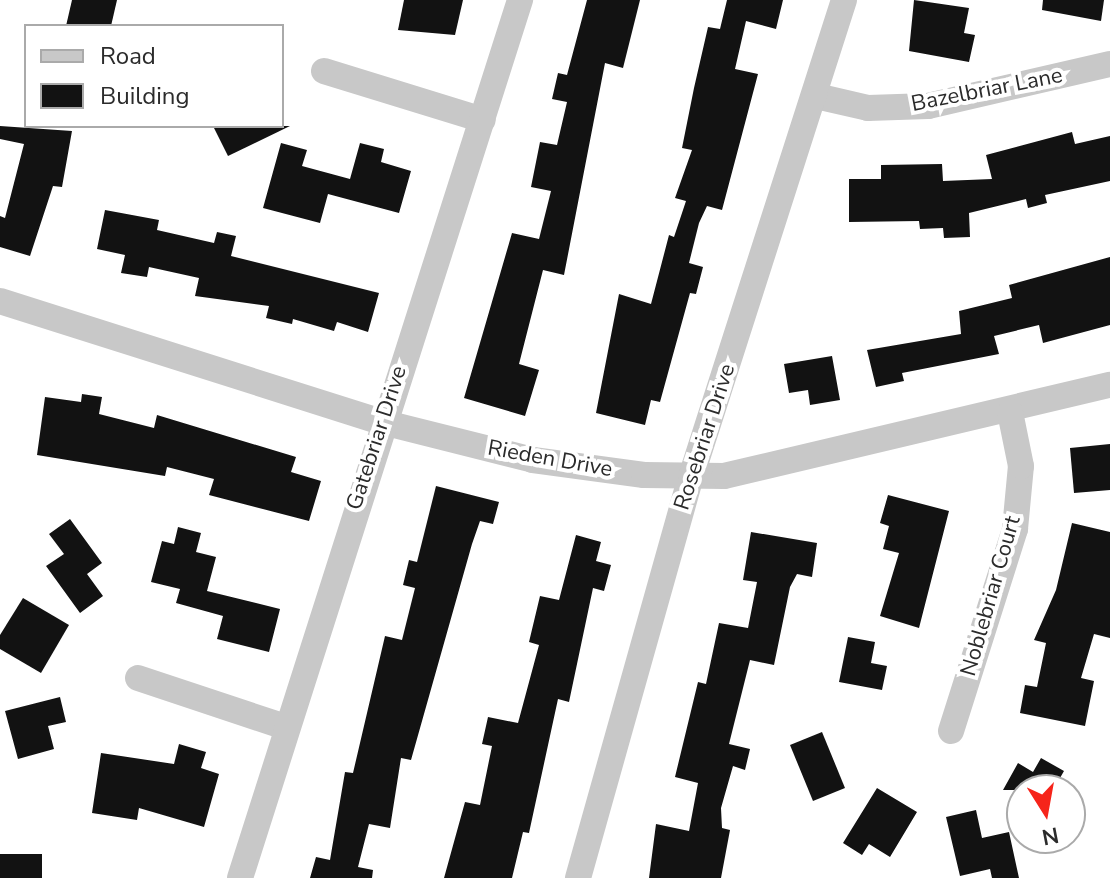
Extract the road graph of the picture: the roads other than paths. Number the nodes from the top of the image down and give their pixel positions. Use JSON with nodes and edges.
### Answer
{"nodes":[{"id":1,"x":520,"y":0,"type":"edge"},
{"id":2,"x":844,"y":0,"type":"edge"},
{"id":3,"x":1110,"y":64,"type":"edge"},
{"id":4,"x":324,"y":71,"type":"dead end"},
{"id":5,"x":816,"y":96,"type":"junction"},
{"id":6,"x":483,"y":120,"type":"junction"},
{"id":7,"x":0,"y":301,"type":"edge"},
{"id":8,"x":1110,"y":385,"type":"edge"},
{"id":9,"x":1010,"y":412,"type":"junction"},
{"id":10,"x":382,"y":422,"type":"junction"},
{"id":11,"x":691,"y":477,"type":"junction"},
{"id":12,"x":138,"y":678,"type":"dead end"},
{"id":13,"x":285,"y":727,"type":"junction"},
{"id":14,"x":951,"y":731,"type":"dead end"},
{"id":15,"x":240,"y":878,"type":"edge"},
{"id":16,"x":578,"y":878,"type":"edge"}],
"edges":[{"from":1,"to":6,"type":"street","name":"Gatebriar Drive"},
{"from":2,"to":5,"type":"street","name":"Rosebriar Drive"},
{"from":3,"to":5,"type":"street","name":"Bazelbriar Lane"},
{"from":4,"to":6,"type":"street"},
{"from":5,"to":11,"type":"street","name":"Rosebriar Drive"},
{"from":6,"to":10,"type":"street","name":"Gatebriar Drive"},
{"from":7,"to":10,"type":"street","name":"Rieden Drive"},
{"from":8,"to":9,"type":"street","name":"Rieden Drive"},
{"from":9,"to":11,"type":"street","name":"Rieden Drive"},
{"from":9,"to":14,"type":"street","name":"Noblebriar Court"},
{"from":10,"to":11,"type":"street","name":"Rieden Drive"},
{"from":10,"to":13,"type":"street","name":"Gatebriar Drive"},
{"from":11,"to":16,"type":"street","name":"Rosebriar Drive"},
{"from":12,"to":13,"type":"street"},
{"from":13,"to":15,"type":"street","name":"Gatebriar Drive"}]}
